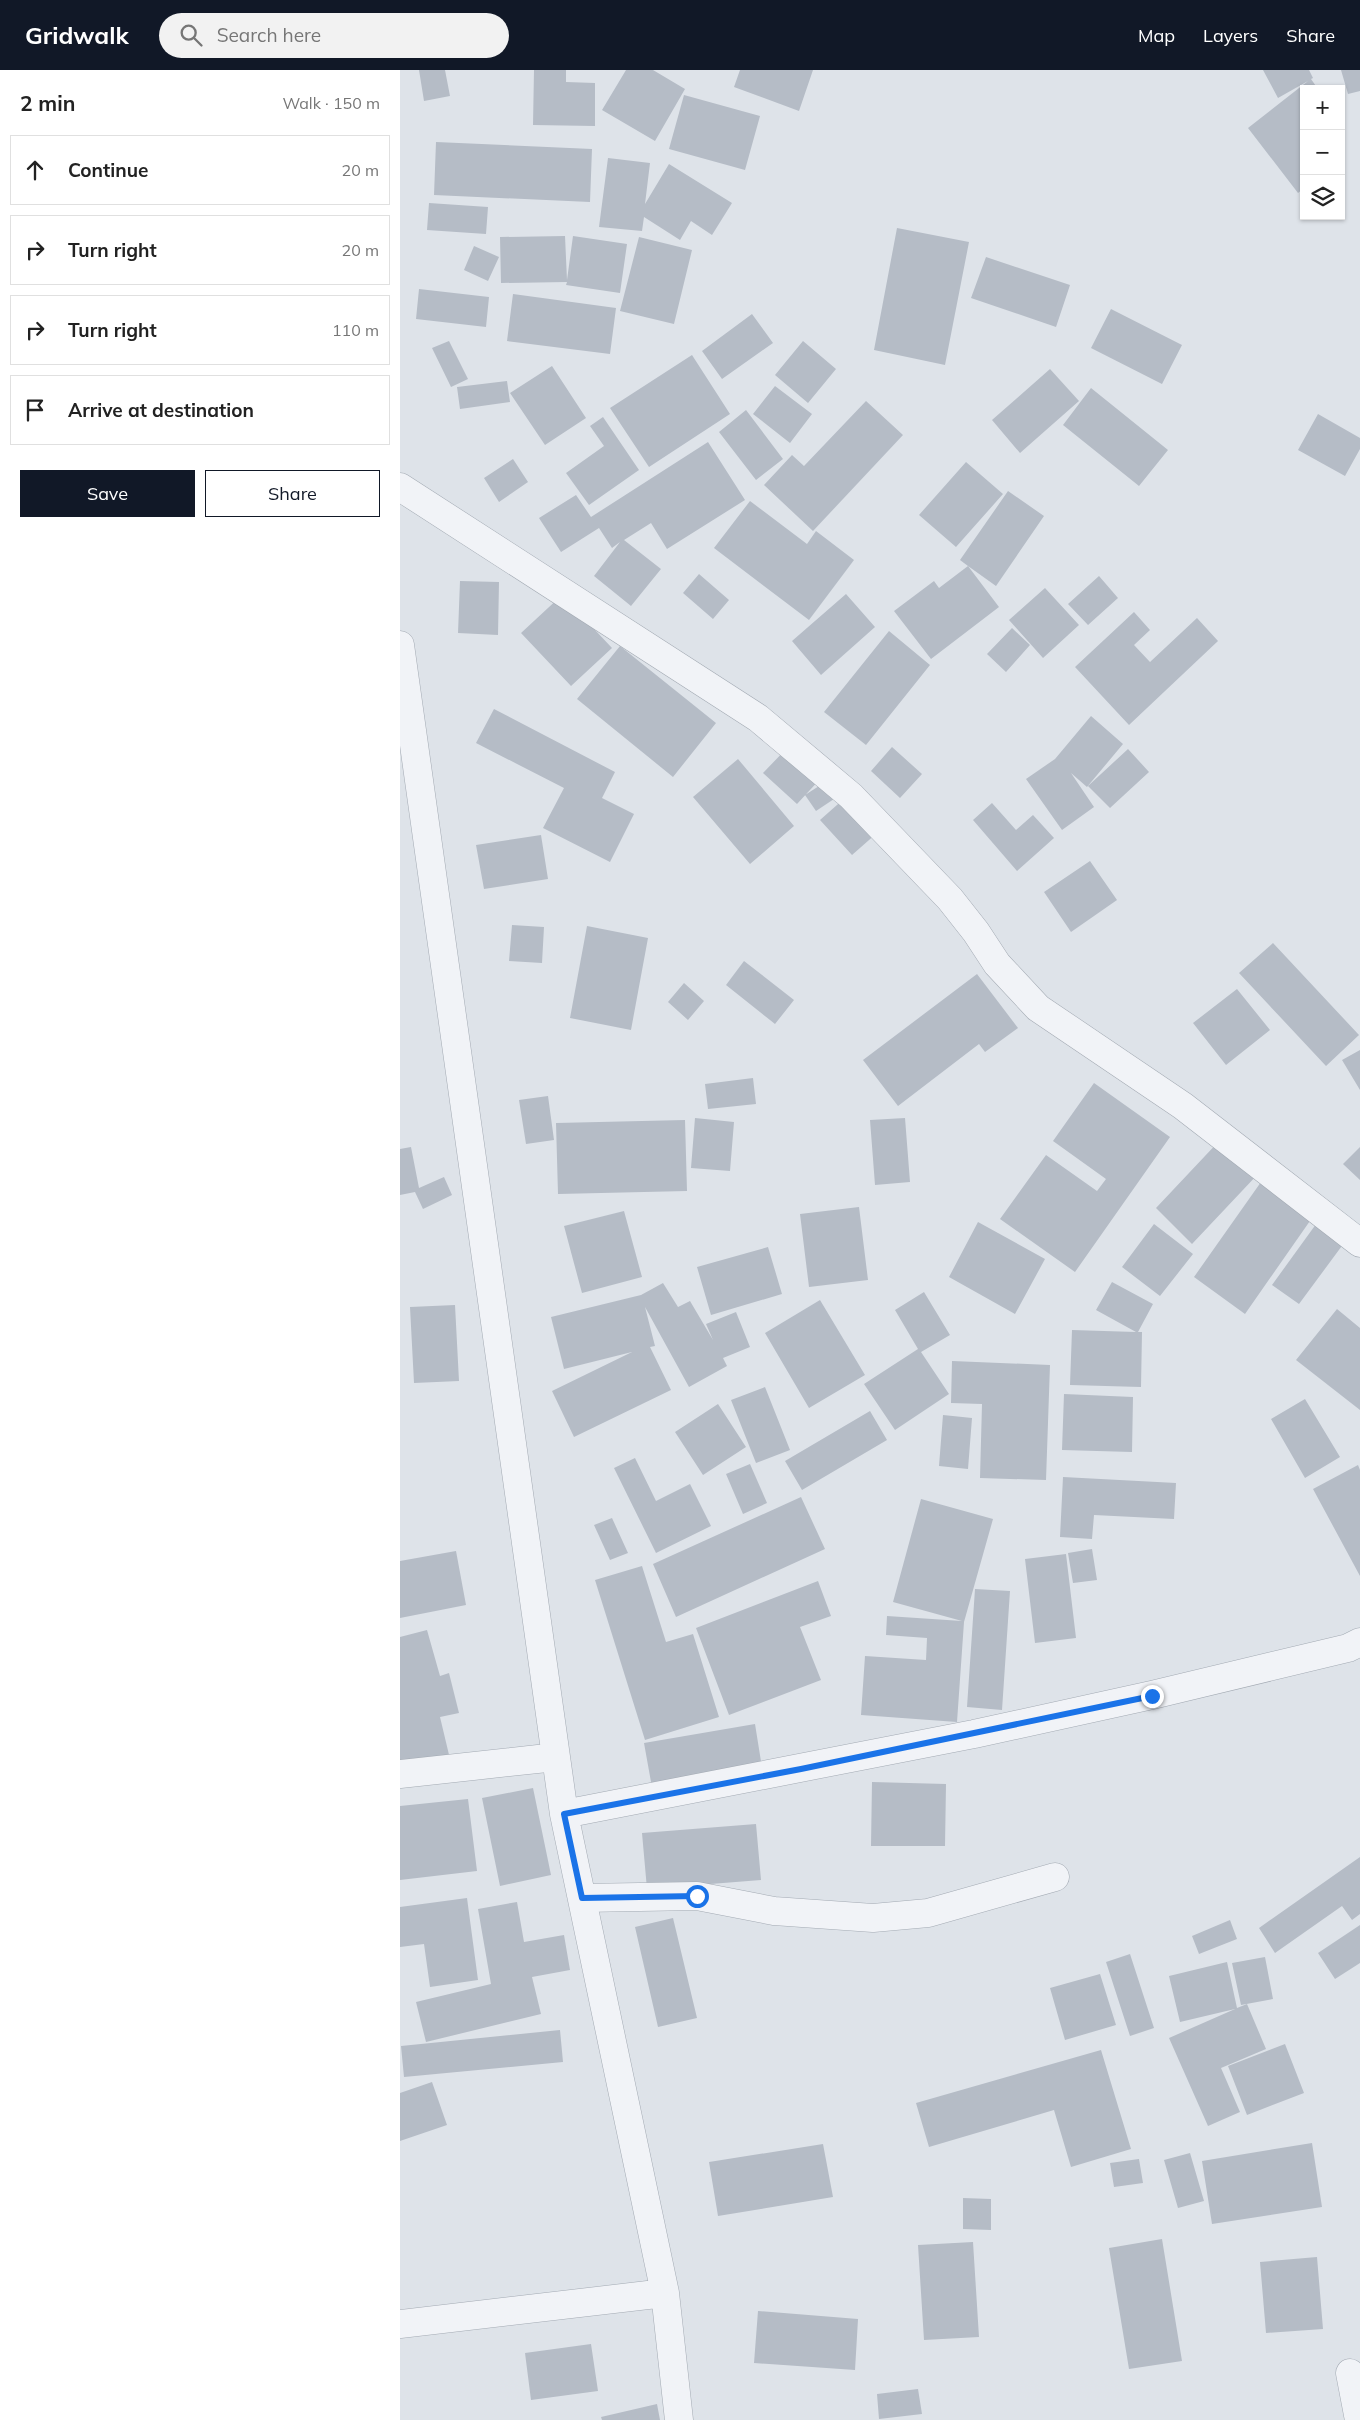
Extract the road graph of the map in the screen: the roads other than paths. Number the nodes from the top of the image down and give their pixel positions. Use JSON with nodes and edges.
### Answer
{"nodes":[{"id":1,"x":400,"y":487,"type":"edge"},
{"id":2,"x":400,"y":645,"type":"edge"},
{"id":3,"x":1360,"y":1243,"type":"edge"},
{"id":4,"x":1360,"y":1642,"type":"edge"},
{"id":5,"x":556,"y":1757,"type":"junction"},
{"id":6,"x":400,"y":1774,"type":"edge"},
{"id":7,"x":564,"y":1814,"type":"junction"},
{"id":8,"x":1055,"y":1876,"type":"dead end"},
{"id":9,"x":582,"y":1898,"type":"junction"},
{"id":10,"x":665,"y":2293,"type":"junction"},
{"id":11,"x":400,"y":2324,"type":"edge"},
{"id":12,"x":1350,"y":2373,"type":"dead end"},
{"id":13,"x":679,"y":2420,"type":"edge"},
{"id":14,"x":1359,"y":2420,"type":"edge"}],
"edges":[{"from":1,"to":3,"type":"street"},
{"from":2,"to":5,"type":"street"},
{"from":4,"to":7,"type":"street"},
{"from":5,"to":6,"type":"street"},
{"from":5,"to":7,"type":"street"},
{"from":7,"to":9,"type":"street"},
{"from":8,"to":9,"type":"street"},
{"from":9,"to":10,"type":"street"},
{"from":10,"to":11,"type":"street"},
{"from":10,"to":13,"type":"street"},
{"from":12,"to":14,"type":"street"}]}
